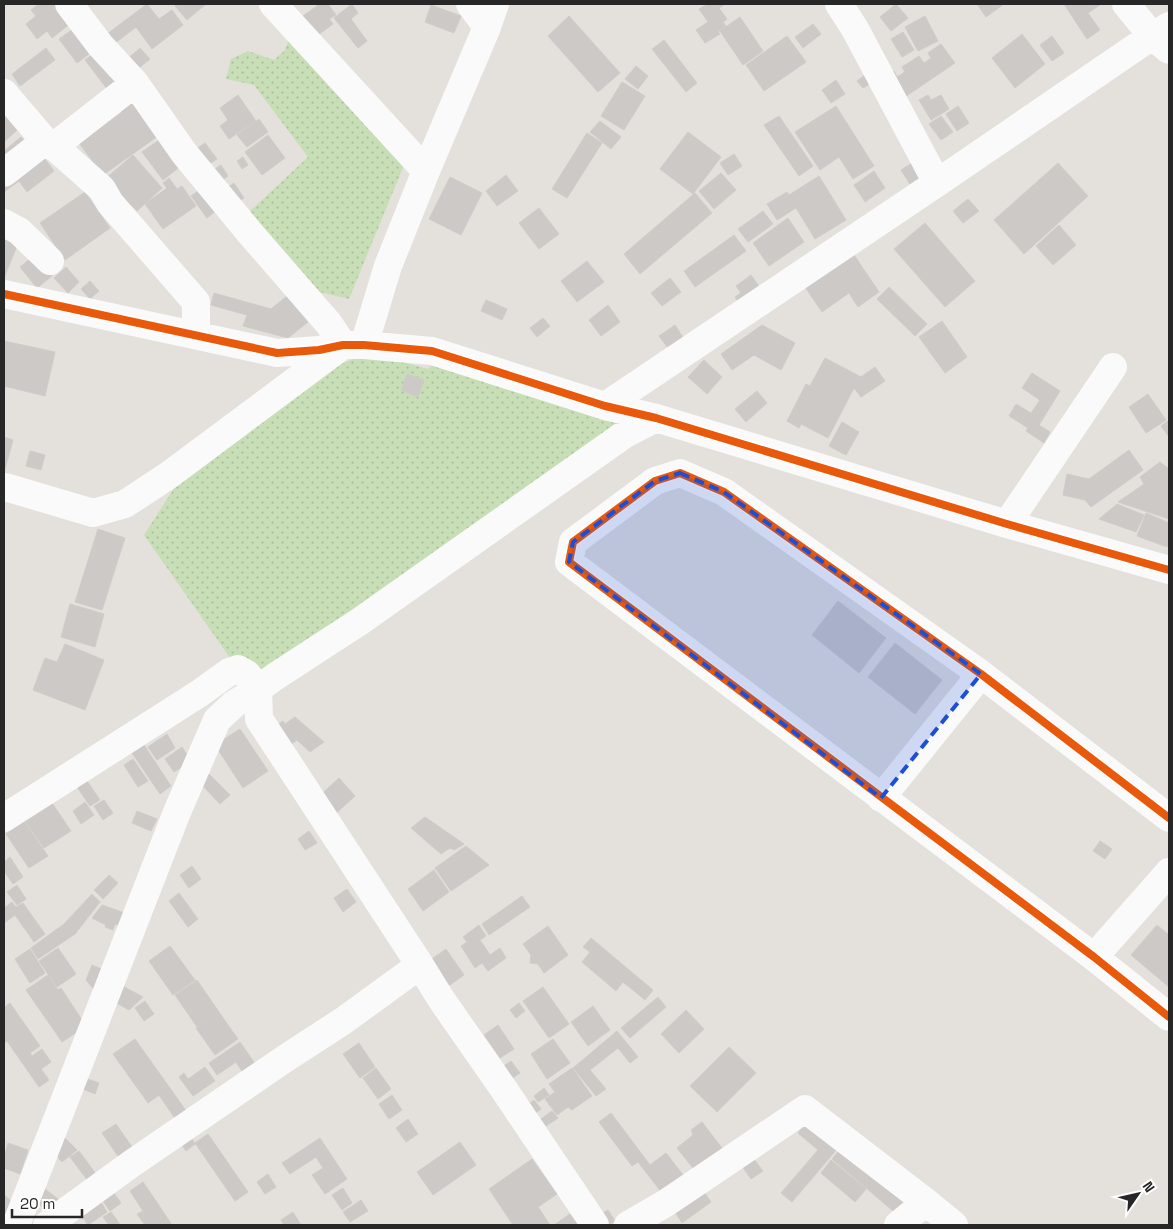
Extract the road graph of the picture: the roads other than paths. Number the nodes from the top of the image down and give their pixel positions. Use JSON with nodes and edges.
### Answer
{"nodes":[{"id":1,"x":69,"y":4,"type":"edge"},
{"id":2,"x":272,"y":4,"type":"edge"},
{"id":3,"x":470,"y":4,"type":"edge"},
{"id":4,"x":839,"y":4,"type":"edge"},
{"id":5,"x":1126,"y":4,"type":"edge"},
{"id":6,"x":491,"y":15,"type":"edge"},
{"id":7,"x":1163,"y":37,"type":"edge"},
{"id":8,"x":135,"y":83,"type":"junction"},
{"id":9,"x":4,"y":93,"type":"edge"},
{"id":10,"x":49,"y":144,"type":"junction"},
{"id":11,"x":426,"y":171,"type":"junction"},
{"id":12,"x":4,"y":173,"type":"edge"},
{"id":13,"x":937,"y":183,"type":"junction"},
{"id":14,"x":4,"y":223,"type":"edge"},
{"id":15,"x":50,"y":261,"type":"dead end"},
{"id":16,"x":4,"y":294,"type":"edge"},
{"id":17,"x":196,"y":336,"type":"junction"},
{"id":18,"x":354,"y":345,"type":"junction"},
{"id":19,"x":1114,"y":367,"type":"dead end"},
{"id":20,"x":605,"y":406,"type":"junction"},
{"id":21,"x":656,"y":418,"type":"junction"},
{"id":22,"x":5,"y":487,"type":"dead end"},
{"id":23,"x":1007,"y":524,"type":"junction"},
{"id":24,"x":1169,"y":570,"type":"edge"},
{"id":25,"x":981,"y":674,"type":"junction"},
{"id":26,"x":258,"y":689,"type":"junction"},
{"id":27,"x":881,"y":798,"type":"junction"},
{"id":28,"x":4,"y":818,"type":"edge"},
{"id":29,"x":1169,"y":818,"type":"edge"},
{"id":30,"x":1169,"y":872,"type":"edge"},
{"id":31,"x":1094,"y":957,"type":"junction"},
{"id":32,"x":420,"y":965,"type":"junction"},
{"id":33,"x":1169,"y":1017,"type":"edge"},
{"id":34,"x":926,"y":1202,"type":"junction"},
{"id":35,"x":16,"y":1225,"type":"edge"},
{"id":36,"x":47,"y":1225,"type":"edge"},
{"id":37,"x":595,"y":1225,"type":"edge"},
{"id":38,"x":628,"y":1225,"type":"edge"},
{"id":39,"x":898,"y":1225,"type":"edge"},
{"id":40,"x":954,"y":1225,"type":"edge"}],
"edges":[{"from":1,"to":8,"type":"street"},
{"from":2,"to":11,"type":"street"},
{"from":3,"to":6,"type":"street"},
{"from":4,"to":13,"type":"street"},
{"from":5,"to":7,"type":"street"},
{"from":6,"to":11,"type":"street"},
{"from":7,"to":13,"type":"street"},
{"from":8,"to":10,"type":"street"},
{"from":8,"to":18,"type":"street"},
{"from":9,"to":10,"type":"street"},
{"from":10,"to":12,"type":"street"},
{"from":10,"to":17,"type":"street"},
{"from":11,"to":18,"type":"street"},
{"from":13,"to":20,"type":"street"},
{"from":14,"to":15,"type":"street"},
{"from":16,"to":17,"type":"street"},
{"from":17,"to":18,"type":"street"},
{"from":18,"to":20,"type":"street"},
{"from":18,"to":22,"type":"street"},
{"from":19,"to":23,"type":"street"},
{"from":20,"to":21,"type":"street"},
{"from":21,"to":23,"type":"street"},
{"from":21,"to":26,"type":"street"},
{"from":23,"to":24,"type":"street"},
{"from":25,"to":27,"type":"street"},
{"from":25,"to":27,"type":"street"},
{"from":25,"to":29,"type":"street"},
{"from":26,"to":28,"type":"street"},
{"from":26,"to":32,"type":"street"},
{"from":26,"to":35,"type":"street"},
{"from":27,"to":31,"type":"street"},
{"from":30,"to":31,"type":"street"},
{"from":31,"to":33,"type":"street"},
{"from":32,"to":36,"type":"street"},
{"from":32,"to":37,"type":"street"},
{"from":34,"to":38,"type":"street"},
{"from":34,"to":39,"type":"street"},
{"from":34,"to":40,"type":"street"}]}
